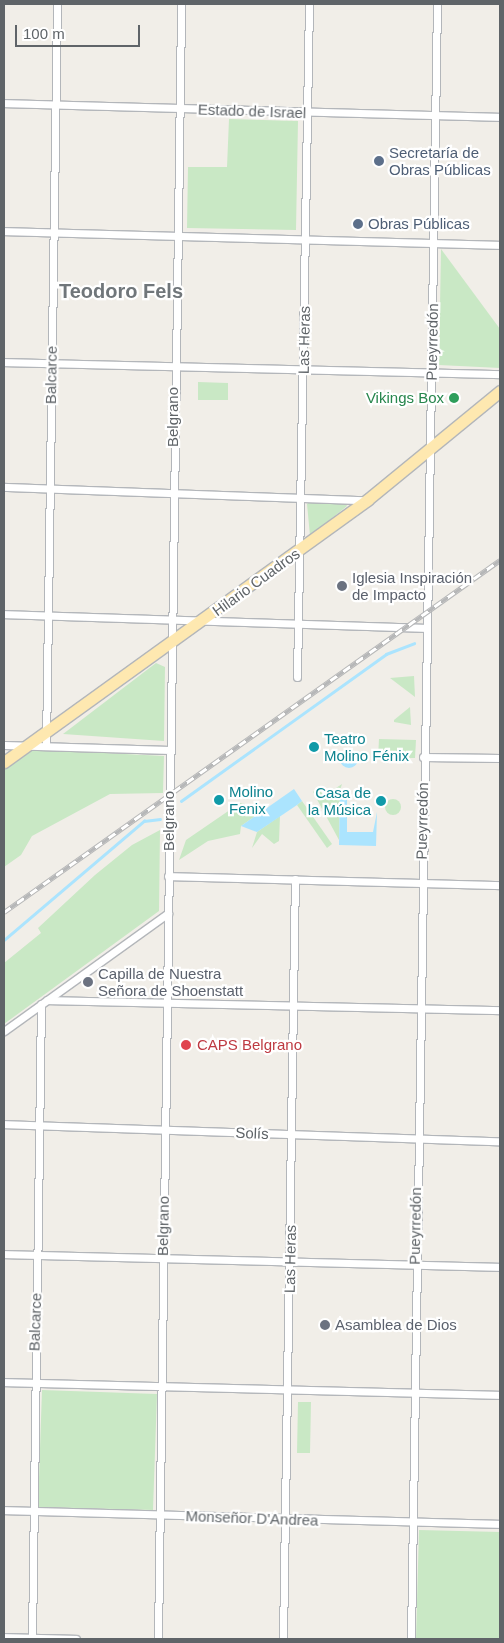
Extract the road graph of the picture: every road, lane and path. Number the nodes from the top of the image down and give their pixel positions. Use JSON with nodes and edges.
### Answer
{"nodes":[{"id":1,"x":57,"y":4,"type":"edge"},
{"id":2,"x":181,"y":4,"type":"edge"},
{"id":3,"x":309,"y":4,"type":"edge"},
{"id":4,"x":437,"y":4,"type":"edge"},
{"id":5,"x":4,"y":103,"type":"edge"},
{"id":6,"x":56,"y":104,"type":"junction"},
{"id":7,"x":179,"y":109,"type":"junction"},
{"id":8,"x":307,"y":112,"type":"junction"},
{"id":9,"x":436,"y":116,"type":"junction"},
{"id":10,"x":500,"y":117,"type":"edge"},
{"id":11,"x":4,"y":231,"type":"edge"},
{"id":12,"x":53,"y":233,"type":"junction"},
{"id":13,"x":176,"y":237,"type":"junction"},
{"id":14,"x":306,"y":240,"type":"junction"},
{"id":15,"x":433,"y":244,"type":"junction"},
{"id":16,"x":500,"y":245,"type":"edge"},
{"id":17,"x":4,"y":362,"type":"edge"},
{"id":18,"x":51,"y":363,"type":"junction"},
{"id":19,"x":174,"y":367,"type":"junction"},
{"id":20,"x":304,"y":370,"type":"junction"},
{"id":21,"x":431,"y":373,"type":"junction"},
{"id":22,"x":500,"y":374,"type":"edge"},
{"id":23,"x":500,"y":391,"type":"edge"},
{"id":24,"x":430,"y":449,"type":"junction"},
{"id":25,"x":4,"y":487,"type":"edge"},
{"id":26,"x":50,"y":488,"type":"junction"},
{"id":27,"x":172,"y":492,"type":"junction"},
{"id":28,"x":302,"y":496,"type":"junction"},
{"id":29,"x":367,"y":500,"type":"junction"},
{"id":30,"x":301,"y":550,"type":"junction"},
{"id":31,"x":4,"y":614,"type":"edge"},
{"id":32,"x":48,"y":615,"type":"junction"},
{"id":33,"x":172,"y":619,"type":"junction"},
{"id":34,"x":203,"y":620,"type":"junction"},
{"id":35,"x":299,"y":624,"type":"junction"},
{"id":36,"x":425,"y":628,"type":"junction"},
{"id":37,"x":172,"y":643,"type":"junction"},
{"id":38,"x":297,"y":677,"type":"dead end"},
{"id":39,"x":46,"y":733,"type":"junction"},
{"id":40,"x":4,"y":745,"type":"edge"},
{"id":41,"x":28,"y":745,"type":"junction"},
{"id":42,"x":46,"y":746,"type":"junction"},
{"id":43,"x":170,"y":750,"type":"junction"},
{"id":44,"x":423,"y":757,"type":"junction"},
{"id":45,"x":500,"y":758,"type":"edge"},
{"id":46,"x":4,"y":762,"type":"edge"},
{"id":47,"x":168,"y":876,"type":"junction"},
{"id":48,"x":295,"y":880,"type":"junction"},
{"id":49,"x":420,"y":883,"type":"junction"},
{"id":50,"x":500,"y":885,"type":"edge"},
{"id":51,"x":168,"y":913,"type":"junction"},
{"id":52,"x":44,"y":1002,"type":"junction"},
{"id":53,"x":168,"y":1002,"type":"junction"},
{"id":54,"x":293,"y":1004,"type":"junction"},
{"id":55,"x":419,"y":1007,"type":"junction"},
{"id":56,"x":500,"y":1010,"type":"edge"},
{"id":57,"x":4,"y":1031,"type":"edge"},
{"id":58,"x":4,"y":1124,"type":"edge"},
{"id":59,"x":38,"y":1124,"type":"junction"},
{"id":60,"x":165,"y":1130,"type":"junction"},
{"id":61,"x":292,"y":1134,"type":"junction"},
{"id":62,"x":417,"y":1138,"type":"junction"},
{"id":63,"x":500,"y":1140,"type":"edge"},
{"id":64,"x":4,"y":1254,"type":"edge"},
{"id":65,"x":38,"y":1255,"type":"junction"},
{"id":66,"x":163,"y":1258,"type":"junction"},
{"id":67,"x":290,"y":1262,"type":"junction"},
{"id":68,"x":414,"y":1265,"type":"junction"},
{"id":69,"x":500,"y":1268,"type":"edge"},
{"id":70,"x":4,"y":1382,"type":"edge"},
{"id":71,"x":33,"y":1382,"type":"junction"},
{"id":72,"x":162,"y":1387,"type":"junction"},
{"id":73,"x":288,"y":1391,"type":"junction"},
{"id":74,"x":414,"y":1394,"type":"junction"},
{"id":75,"x":500,"y":1395,"type":"edge"},
{"id":76,"x":4,"y":1510,"type":"edge"},
{"id":77,"x":31,"y":1510,"type":"junction"},
{"id":78,"x":159,"y":1515,"type":"junction"},
{"id":79,"x":286,"y":1518,"type":"junction"},
{"id":80,"x":412,"y":1522,"type":"junction"},
{"id":81,"x":500,"y":1524,"type":"edge"},
{"id":82,"x":4,"y":1637,"type":"edge"},
{"id":83,"x":32,"y":1638,"type":"edge"},
{"id":84,"x":76,"y":1639,"type":"edge"},
{"id":85,"x":158,"y":1639,"type":"edge"},
{"id":86,"x":283,"y":1639,"type":"edge"},
{"id":87,"x":411,"y":1639,"type":"edge"}],
"edges":[{"from":1,"to":6,"type":"street","name":"Balcarce"},
{"from":2,"to":7,"type":"street","name":"Belgrano"},
{"from":3,"to":8,"type":"street","name":"Las Heras"},
{"from":4,"to":9,"type":"street","name":"Pueyrredón"},
{"from":5,"to":6,"type":"street","name":"Estado de Israel"},
{"from":6,"to":7,"type":"street","name":"Estado de Israel"},
{"from":6,"to":12,"type":"street","name":"Balcarce"},
{"from":7,"to":8,"type":"street","name":"Estado de Israel"},
{"from":7,"to":13,"type":"street","name":"Belgrano"},
{"from":8,"to":9,"type":"street","name":"Estado de Israel"},
{"from":8,"to":14,"type":"street","name":"Las Heras"},
{"from":9,"to":10,"type":"street","name":"Estado de Israel"},
{"from":9,"to":15,"type":"street","name":"Pueyrredón"},
{"from":11,"to":12,"type":"street"},
{"from":12,"to":13,"type":"street"},
{"from":12,"to":18,"type":"street","name":"Balcarce"},
{"from":13,"to":14,"type":"street"},
{"from":13,"to":19,"type":"street","name":"Belgrano"},
{"from":14,"to":15,"type":"street"},
{"from":14,"to":20,"type":"street","name":"Las Heras"},
{"from":15,"to":16,"type":"street"},
{"from":15,"to":21,"type":"street","name":"Pueyrredón"},
{"from":17,"to":18,"type":"street"},
{"from":18,"to":19,"type":"street"},
{"from":18,"to":26,"type":"street","name":"Balcarce"},
{"from":19,"to":20,"type":"street"},
{"from":19,"to":27,"type":"street","name":"Belgrano"},
{"from":20,"to":21,"type":"street"},
{"from":20,"to":28,"type":"street","name":"Las Heras"},
{"from":21,"to":22,"type":"street"},
{"from":21,"to":24,"type":"street","name":"Pueyrredón"},
{"from":23,"to":24,"type":"main road","name":"Hilario Cuadros"},
{"from":24,"to":29,"type":"main road","name":"Hilario Cuadros"},
{"from":24,"to":36,"type":"street","name":"Pueyrredón"},
{"from":25,"to":26,"type":"street"},
{"from":26,"to":27,"type":"street"},
{"from":26,"to":32,"type":"street","name":"Balcarce"},
{"from":27,"to":28,"type":"street"},
{"from":27,"to":33,"type":"street","name":"Belgrano"},
{"from":28,"to":29,"type":"street"},
{"from":28,"to":30,"type":"street","name":"Las Heras"},
{"from":29,"to":30,"type":"main road","name":"Hilario Cuadros"},
{"from":30,"to":34,"type":"main road","name":"Hilario Cuadros"},
{"from":30,"to":35,"type":"street","name":"Las Heras"},
{"from":31,"to":32,"type":"street"},
{"from":32,"to":33,"type":"street"},
{"from":32,"to":39,"type":"street","name":"Balcarce"},
{"from":33,"to":34,"type":"street"},
{"from":33,"to":37,"type":"street","name":"Belgrano"},
{"from":34,"to":35,"type":"street"},
{"from":34,"to":37,"type":"main road","name":"Hilario Cuadros"},
{"from":35,"to":36,"type":"street"},
{"from":35,"to":38,"type":"street","name":"Las Heras"},
{"from":36,"to":44,"type":"street","name":"Pueyrredón"},
{"from":37,"to":39,"type":"main road","name":"Hilario Cuadros"},
{"from":37,"to":43,"type":"street","name":"Belgrano"},
{"from":39,"to":41,"type":"main road","name":"Hilario Cuadros"},
{"from":39,"to":42,"type":"street","name":"Balcarce"},
{"from":40,"to":41,"type":"street"},
{"from":41,"to":42,"type":"street"},
{"from":41,"to":46,"type":"main road","name":"Hilario Cuadros"},
{"from":42,"to":43,"type":"street"},
{"from":43,"to":47,"type":"street","name":"Belgrano"},
{"from":44,"to":45,"type":"street"},
{"from":44,"to":49,"type":"street","name":"Pueyrredón"},
{"from":47,"to":48,"type":"street"},
{"from":47,"to":51,"type":"street","name":"Belgrano"},
{"from":48,"to":49,"type":"street"},
{"from":48,"to":54,"type":"street","name":"Las Heras"},
{"from":49,"to":50,"type":"street"},
{"from":49,"to":55,"type":"street","name":"Pueyrredón"},
{"from":51,"to":52,"type":"street"},
{"from":51,"to":53,"type":"street","name":"Belgrano"},
{"from":52,"to":53,"type":"street"},
{"from":52,"to":57,"type":"street"},
{"from":52,"to":59,"type":"street","name":"Balcarce"},
{"from":53,"to":54,"type":"street"},
{"from":53,"to":60,"type":"street","name":"Belgrano"},
{"from":54,"to":55,"type":"street"},
{"from":54,"to":61,"type":"street","name":"Las Heras"},
{"from":55,"to":56,"type":"street"},
{"from":55,"to":62,"type":"street","name":"Pueyrredón"},
{"from":58,"to":59,"type":"street","name":"Solís"},
{"from":59,"to":60,"type":"street","name":"Solís"},
{"from":59,"to":65,"type":"street","name":"Balcarce"},
{"from":60,"to":61,"type":"street","name":"Solís"},
{"from":60,"to":66,"type":"street","name":"Belgrano"},
{"from":61,"to":62,"type":"street","name":"Solís"},
{"from":61,"to":67,"type":"street","name":"Las Heras"},
{"from":62,"to":63,"type":"street","name":"Solís"},
{"from":62,"to":68,"type":"street","name":"Pueyrredón"},
{"from":64,"to":65,"type":"street"},
{"from":65,"to":66,"type":"street"},
{"from":65,"to":71,"type":"street","name":"Balcarce"},
{"from":66,"to":67,"type":"street"},
{"from":66,"to":72,"type":"street","name":"Belgrano"},
{"from":67,"to":68,"type":"street"},
{"from":67,"to":73,"type":"street","name":"Las Heras"},
{"from":68,"to":69,"type":"street"},
{"from":68,"to":74,"type":"street","name":"Pueyrredón"},
{"from":70,"to":71,"type":"street"},
{"from":71,"to":72,"type":"street"},
{"from":71,"to":77,"type":"street","name":"Balcarce"},
{"from":72,"to":73,"type":"street"},
{"from":72,"to":78,"type":"street","name":"Belgrano"},
{"from":73,"to":74,"type":"street"},
{"from":73,"to":79,"type":"street","name":"Las Heras"},
{"from":74,"to":75,"type":"street"},
{"from":74,"to":80,"type":"street","name":"Pueyrredón"},
{"from":76,"to":77,"type":"street","name":"Monseñor D'Andrea"},
{"from":77,"to":78,"type":"street","name":"Monseñor D'Andrea"},
{"from":77,"to":83,"type":"street","name":"Balcarce"},
{"from":78,"to":79,"type":"street","name":"Monseñor D'Andrea"},
{"from":78,"to":85,"type":"street","name":"Belgrano"},
{"from":79,"to":80,"type":"street","name":"Monseñor D'Andrea"},
{"from":79,"to":86,"type":"street","name":"Las Heras"},
{"from":80,"to":81,"type":"street","name":"Monseñor D'Andrea"},
{"from":80,"to":87,"type":"street","name":"Pueyrredón"},
{"from":82,"to":83,"type":"street"},
{"from":83,"to":84,"type":"street"}]}
